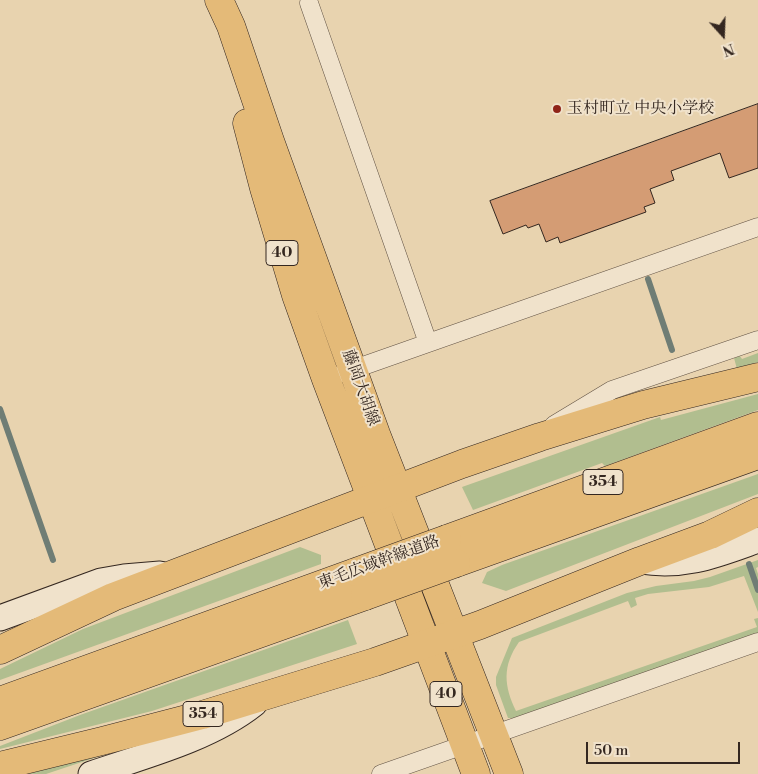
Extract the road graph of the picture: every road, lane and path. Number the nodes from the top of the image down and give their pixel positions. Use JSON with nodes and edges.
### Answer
{"nodes":[{"id":1,"x":219,"y":0,"type":"edge"},
{"id":2,"x":309,"y":3,"type":"dead end"},
{"id":3,"x":758,"y":227,"type":"edge"},
{"id":4,"x":758,"y":340,"type":"edge"},
{"id":5,"x":428,"y":343,"type":"junction"},
{"id":6,"x":338,"y":375,"type":"junction"},
{"id":7,"x":758,"y":377,"type":"edge"},
{"id":8,"x":758,"y":426,"type":"edge"},
{"id":9,"x":540,"y":437,"type":"junction"},
{"id":10,"x":758,"y":455,"type":"edge"},
{"id":11,"x":389,"y":498,"type":"junction"},
{"id":12,"x":758,"y":512,"type":"edge"},
{"id":13,"x":758,"y":540,"type":"edge"},
{"id":14,"x":451,"y":551,"type":"junction"},
{"id":15,"x":640,"y":561,"type":"junction"},
{"id":16,"x":175,"y":573,"type":"junction"},
{"id":17,"x":360,"y":584,"type":"junction"},
{"id":18,"x":0,"y":618,"type":"edge"},
{"id":19,"x":433,"y":642,"type":"junction"},
{"id":20,"x":758,"y":642,"type":"edge"},
{"id":21,"x":0,"y":650,"type":"edge"},
{"id":22,"x":261,"y":698,"type":"junction"},
{"id":23,"x":0,"y":701,"type":"edge"},
{"id":24,"x":0,"y":726,"type":"edge"},
{"id":25,"x":481,"y":739,"type":"junction"},
{"id":26,"x":0,"y":766,"type":"edge"},
{"id":27,"x":91,"y":774,"type":"edge"},
{"id":28,"x":381,"y":774,"type":"edge"},
{"id":29,"x":476,"y":774,"type":"edge"},
{"id":30,"x":498,"y":774,"type":"edge"},
{"id":31,"x":508,"y":774,"type":"edge"}],
"edges":[{"from":1,"to":6,"type":"main road","name":"藤岡大胡線","number":"40"},
{"from":1,"to":6,"type":"main road","name":"藤岡大胡線","number":"40"},
{"from":2,"to":5,"type":"street"},
{"from":3,"to":5,"type":"street"},
{"from":4,"to":9,"type":"street"},
{"from":5,"to":6,"type":"street"},
{"from":6,"to":11,"type":"main road","name":"藤岡大胡線","number":"40"},
{"from":7,"to":9,"type":"main road"},
{"from":8,"to":14,"type":"main road","name":"東毛広域幹線道路","number":"354"},
{"from":9,"to":11,"type":"main road"},
{"from":10,"to":14,"type":"main road","name":"東毛広域幹線道路","number":"354"},
{"from":11,"to":16,"type":"main road"},
{"from":11,"to":19,"type":"main road","name":"藤岡大胡線","number":"40"},
{"from":11,"to":19,"type":"main road","name":"藤岡大胡線","number":"40"},
{"from":12,"to":15,"type":"main road","number":"354"},
{"from":13,"to":15,"type":"street"},
{"from":14,"to":17,"type":"main road","name":"東毛広域幹線道路","number":"354","bridge":true},
{"from":15,"to":19,"type":"main road","number":"354"},
{"from":16,"to":18,"type":"street"},
{"from":16,"to":21,"type":"main road"},
{"from":17,"to":23,"type":"main road","name":"東毛広域幹線道路","number":"354"},
{"from":17,"to":24,"type":"main road","name":"東毛広域幹線道路","number":"354"},
{"from":19,"to":22,"type":"main road","number":"354"},
{"from":19,"to":25,"type":"main road","name":"藤岡大胡線","number":"40"},
{"from":20,"to":25,"type":"street"},
{"from":22,"to":26,"type":"main road","number":"354"},
{"from":22,"to":27,"type":"street"},
{"from":25,"to":28,"type":"street"},
{"from":25,"to":29,"type":"main road","name":"藤岡大胡線","number":"40"},
{"from":25,"to":30,"type":"main road"},
{"from":25,"to":31,"type":"main road","name":"藤岡大胡線","number":"40"}]}
